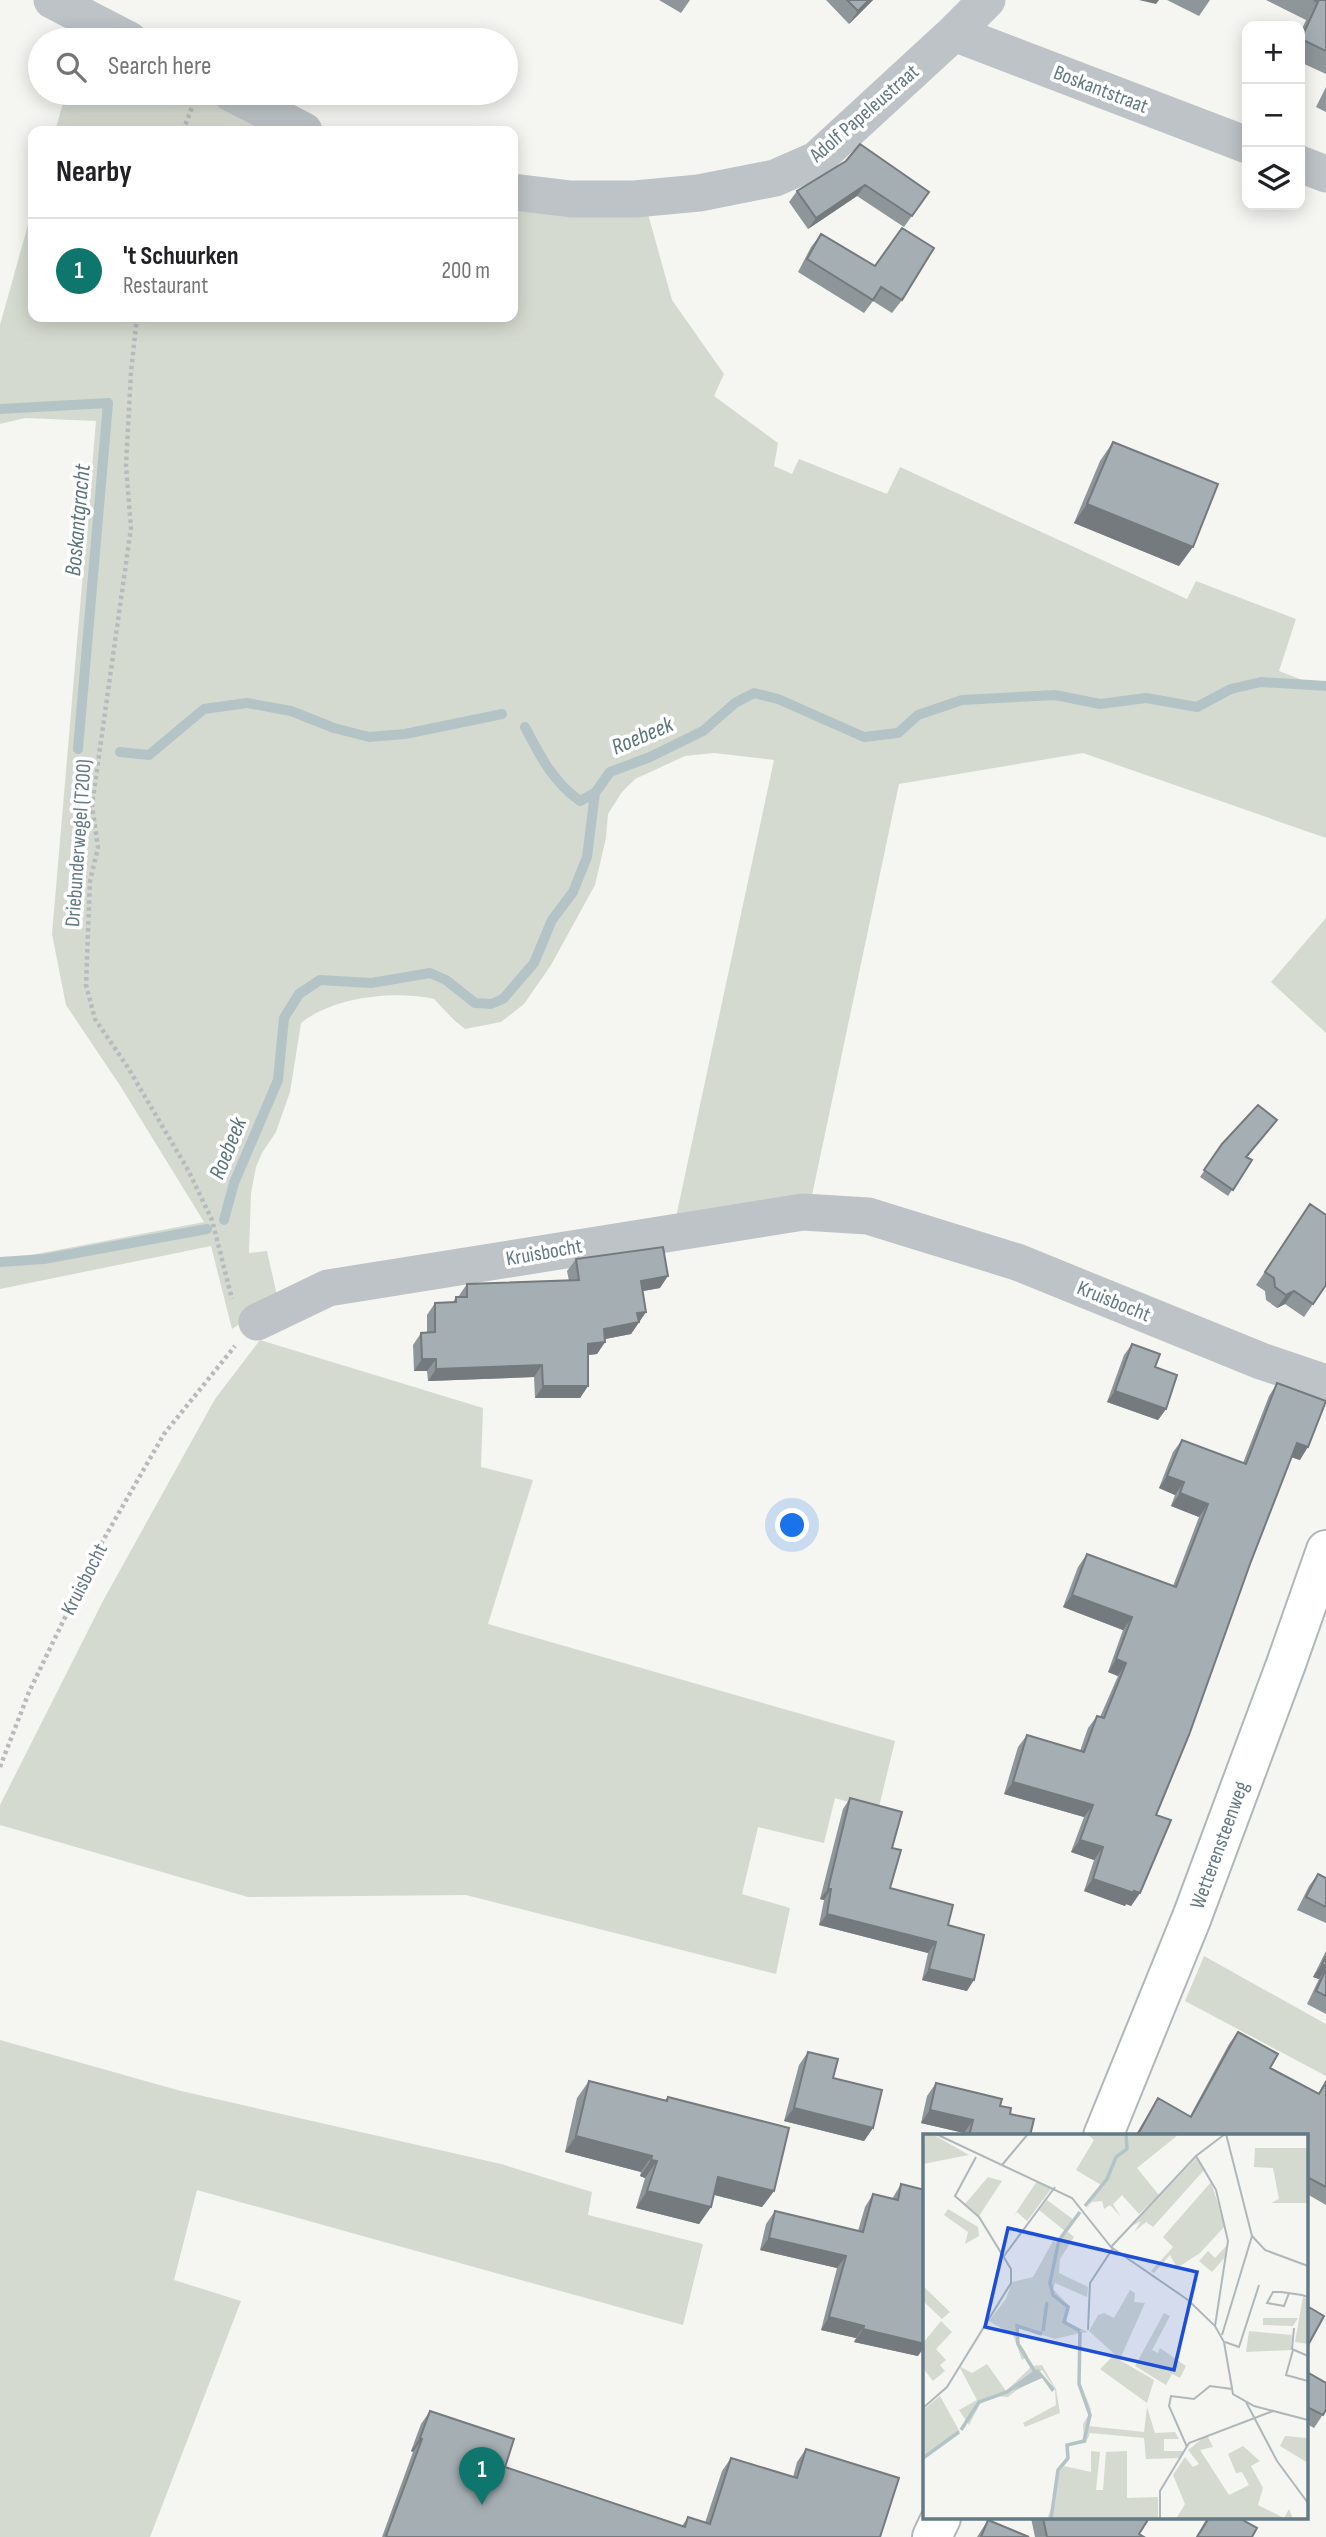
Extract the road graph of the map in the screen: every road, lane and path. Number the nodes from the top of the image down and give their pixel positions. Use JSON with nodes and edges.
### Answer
{"nodes":[{"id":1,"x":52,"y":0,"type":"edge"},
{"id":2,"x":987,"y":0,"type":"edge"},
{"id":3,"x":107,"y":28,"type":"edge"},
{"id":4,"x":954,"y":33,"type":"junction"},
{"id":5,"x":193,"y":105,"type":"edge"},
{"id":6,"x":254,"y":105,"type":"edge"},
{"id":7,"x":185,"y":126,"type":"edge"},
{"id":8,"x":294,"y":126,"type":"edge"},
{"id":9,"x":1242,"y":143,"type":"edge"},
{"id":10,"x":1305,"y":166,"type":"edge"},
{"id":11,"x":1326,"y":174,"type":"edge"},
{"id":12,"x":518,"y":193,"type":"edge"},
{"id":13,"x":137,"y":322,"type":"edge"},
{"id":14,"x":250,"y":1329,"type":"junction"},
{"id":15,"x":1326,"y":1383,"type":"edge"},
{"id":16,"x":1326,"y":1549,"type":"edge"},
{"id":17,"x":0,"y":1767,"type":"edge"},
{"id":18,"x":1104,"y":2134,"type":"edge"},
{"id":19,"x":940,"y":2520,"type":"edge"},
{"id":20,"x":932,"y":2537,"type":"edge"}],
"edges":[{"from":1,"to":3,"type":"street"},
{"from":2,"to":4,"type":"street","name":"Adolf Papeleustraat"},
{"from":4,"to":9,"type":"street","name":"Boskantstraat"},
{"from":4,"to":12,"type":"street","name":"Adolf Papeleustraat"},
{"from":5,"to":7,"type":"path"},
{"from":6,"to":8,"type":"street"},
{"from":10,"to":11,"type":"street"},
{"from":13,"to":14,"type":"path","name":"Driebunderwegel (T200)"},
{"from":14,"to":15,"type":"street","name":"Kruisbocht"},
{"from":14,"to":17,"type":"path","name":"Kruisbocht"},
{"from":16,"to":18,"type":"street","name":"Wetterensteenweg"},
{"from":19,"to":20,"type":"street"}]}
